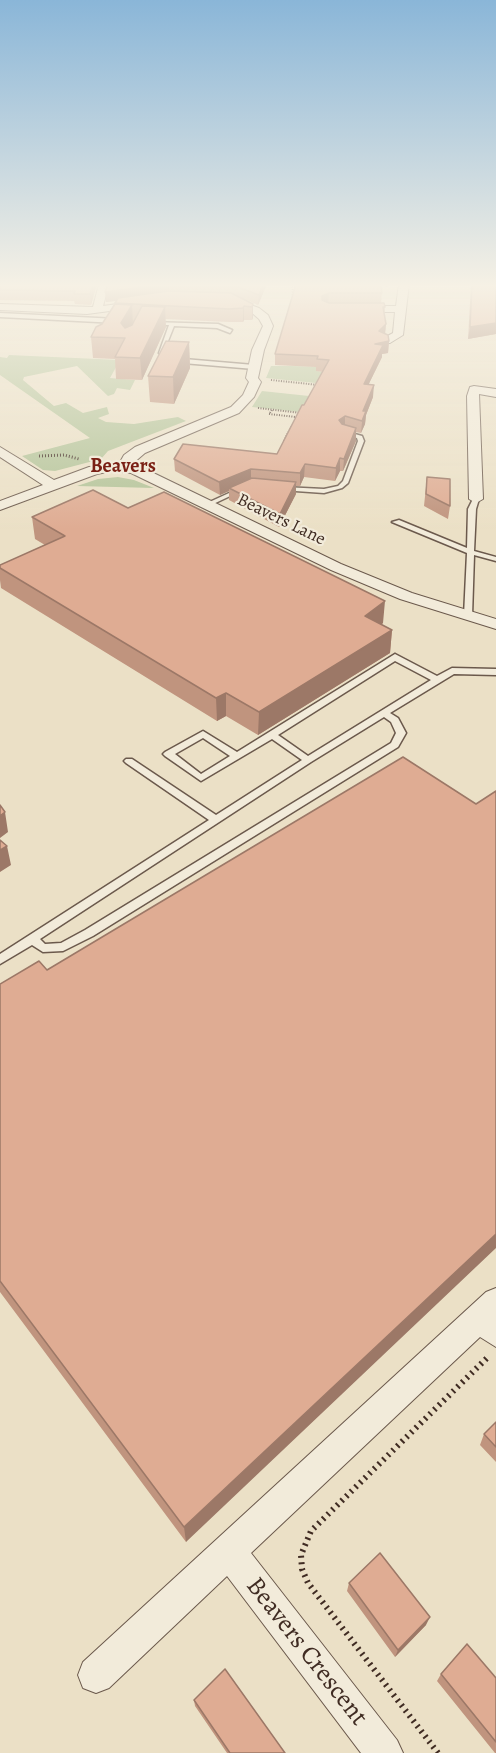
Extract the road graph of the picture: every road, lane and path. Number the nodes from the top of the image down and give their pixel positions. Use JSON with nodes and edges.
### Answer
{"nodes":[{"id":1,"x":244,"y":366,"type":"edge"},
{"id":2,"x":254,"y":368,"type":"junction"},
{"id":3,"x":322,"y":378,"type":"edge"},
{"id":4,"x":319,"y":385,"type":"junction"},
{"id":5,"x":496,"y":393,"type":"edge"},
{"id":6,"x":313,"y":394,"type":"edge"},
{"id":7,"x":239,"y":406,"type":"junction"},
{"id":8,"x":272,"y":410,"type":"junction"},
{"id":9,"x":291,"y":412,"type":"junction"},
{"id":10,"x":303,"y":413,"type":"edge"},
{"id":11,"x":289,"y":417,"type":"junction"},
{"id":12,"x":344,"y":433,"type":"edge"},
{"id":13,"x":284,"y":441,"type":"edge"},
{"id":14,"x":0,"y":451,"type":"edge"},
{"id":15,"x":12,"y":460,"type":"junction"},
{"id":16,"x":123,"y":467,"type":"junction"},
{"id":17,"x":94,"y":470,"type":"junction"},
{"id":18,"x":52,"y":485,"type":"junction"},
{"id":19,"x":251,"y":486,"type":"edge"},
{"id":20,"x":277,"y":488,"type":"edge"},
{"id":21,"x":476,"y":499,"type":"joint"},
{"id":22,"x":207,"y":505,"type":"junction"},
{"id":23,"x":0,"y":506,"type":"edge"},
{"id":24,"x":396,"y":522,"type":"dead end"},
{"id":25,"x":471,"y":552,"type":"junction"},
{"id":26,"x":496,"y":559,"type":"edge"},
{"id":27,"x":468,"y":616,"type":"junction"},
{"id":28,"x":496,"y":624,"type":"edge"},
{"id":29,"x":496,"y":672,"type":"edge"},
{"id":30,"x":438,"y":680,"type":"junction"},
{"id":31,"x":384,"y":713,"type":"junction"},
{"id":32,"x":272,"y":735,"type":"junction"},
{"id":33,"x":237,"y":756,"type":"junction"},
{"id":34,"x":308,"y":760,"type":"junction"},
{"id":35,"x":129,"y":761,"type":"dead end"},
{"id":36,"x":216,"y":820,"type":"junction"},
{"id":37,"x":32,"y":939,"type":"junction"},
{"id":38,"x":0,"y":960,"type":"edge"},
{"id":39,"x":491,"y":1317,"type":"edge"},
{"id":40,"x":496,"y":1349,"type":"edge"},
{"id":41,"x":229,"y":1552,"type":"junction"},
{"id":42,"x":96,"y":1675,"type":"dead end"},
{"id":43,"x":384,"y":1753,"type":"edge"},
{"id":44,"x":438,"y":1753,"type":"edge"}],
"edges":[{"from":1,"to":2,"type":"lane"},
{"from":2,"to":4,"type":"path"},
{"from":2,"to":7,"type":"street"},
{"from":3,"to":4,"type":"path"},
{"from":4,"to":6,"type":"path"},
{"from":5,"to":21,"type":"street"},
{"from":7,"to":8,"type":"path"},
{"from":7,"to":16,"type":"street"},
{"from":8,"to":9,"type":"path"},
{"from":8,"to":11,"type":"path"},
{"from":9,"to":10,"type":"path"},
{"from":9,"to":11,"type":"path"},
{"from":11,"to":13,"type":"path"},
{"from":12,"to":20,"type":"lane"},
{"from":14,"to":15,"type":"street"},
{"from":15,"to":17,"type":"path"},
{"from":15,"to":18,"type":"street"},
{"from":16,"to":17,"type":"street","name":"Beavers Lane"},
{"from":16,"to":22,"type":"street","name":"Beavers Lane"},
{"from":17,"to":18,"type":"street","name":"Beavers Lane"},
{"from":18,"to":23,"type":"street","name":"Beavers Lane"},
{"from":19,"to":22,"type":"lane"},
{"from":21,"to":25,"type":"lane"},
{"from":22,"to":27,"type":"street","name":"Beavers Lane"},
{"from":24,"to":25,"type":"lane"},
{"from":25,"to":26,"type":"lane"},
{"from":25,"to":27,"type":"lane"},
{"from":27,"to":28,"type":"street","name":"Beavers Lane"},
{"from":29,"to":30,"type":"lane"},
{"from":30,"to":31,"type":"lane"},
{"from":30,"to":32,"type":"lane"},
{"from":31,"to":34,"type":"lane"},
{"from":31,"to":37,"type":"lane"},
{"from":32,"to":33,"type":"lane"},
{"from":32,"to":34,"type":"lane"},
{"from":33,"to":33,"type":"lane"},
{"from":34,"to":36,"type":"lane"},
{"from":35,"to":36,"type":"lane"},
{"from":36,"to":37,"type":"lane"},
{"from":37,"to":38,"type":"lane"},
{"from":39,"to":41,"type":"street"},
{"from":40,"to":44,"type":"path"},
{"from":41,"to":42,"type":"street"},
{"from":41,"to":43,"type":"street","name":"Beavers Crescent"}]}
